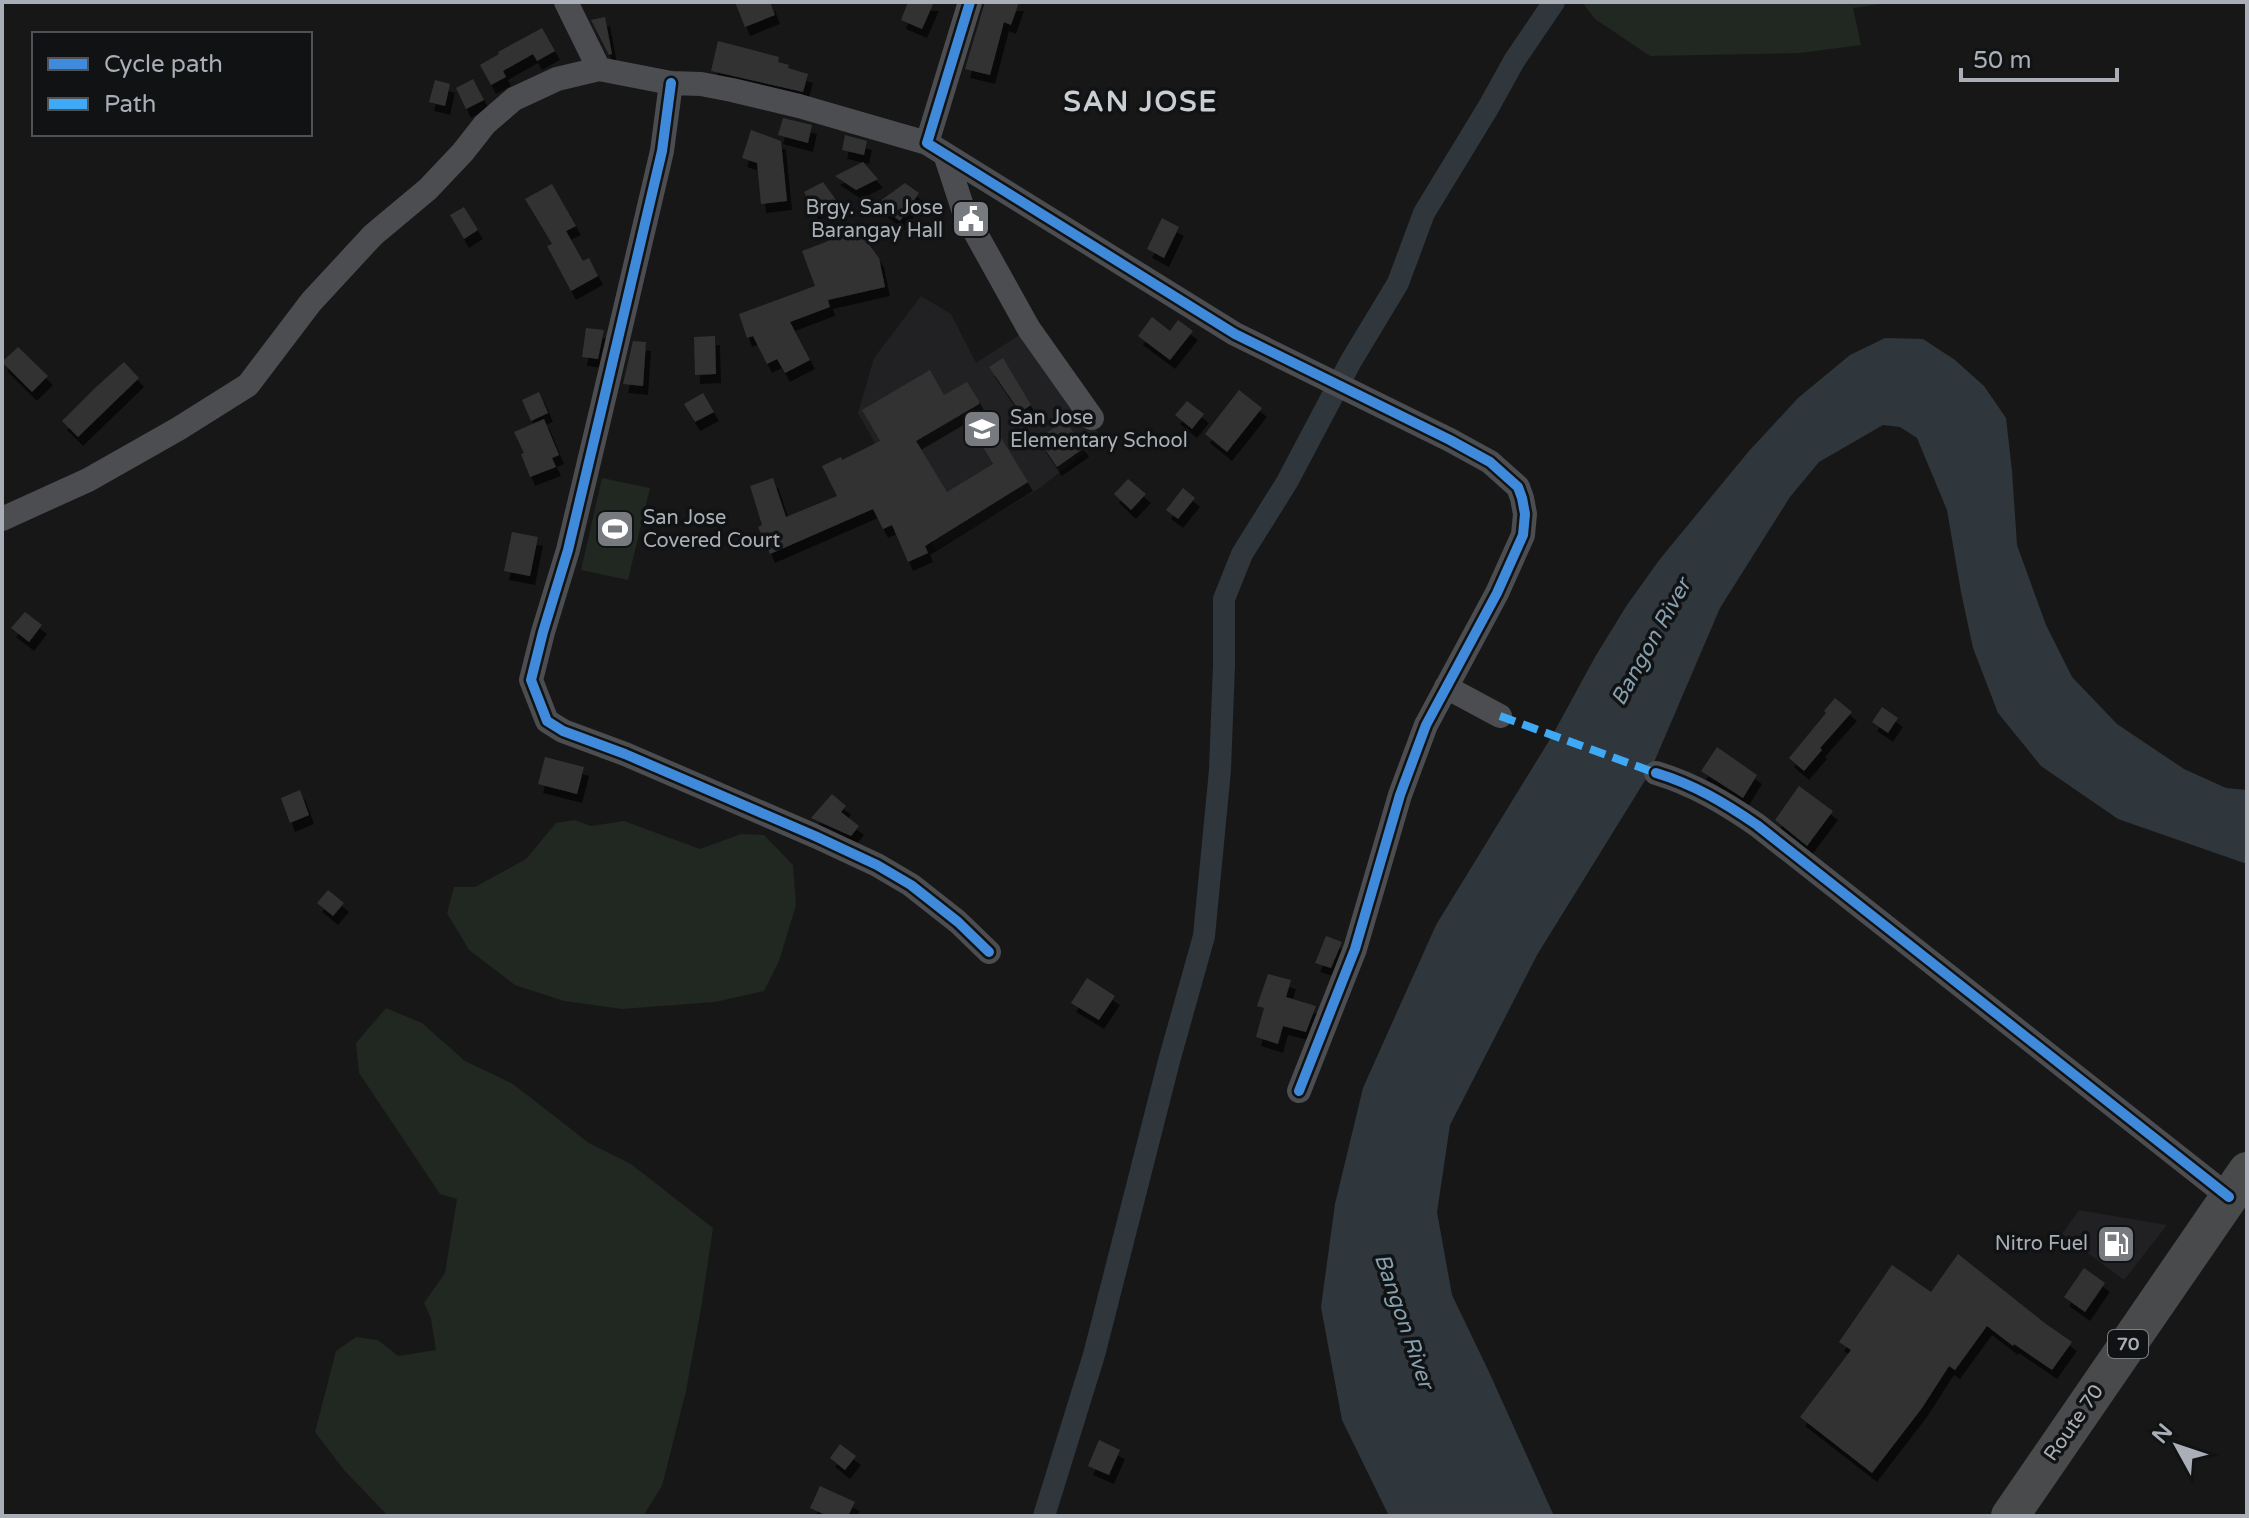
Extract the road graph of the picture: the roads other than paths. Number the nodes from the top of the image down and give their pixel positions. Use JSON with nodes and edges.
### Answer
{"nodes":[{"id":1,"x":566,"y":2,"type":"edge"},
{"id":2,"x":970,"y":2,"type":"edge"},
{"id":3,"x":599,"y":69,"type":"junction"},
{"id":4,"x":671,"y":83,"type":"junction"},
{"id":5,"x":936,"y":149,"type":"junction"},
{"id":6,"x":963,"y":209,"type":"dead end"},
{"id":7,"x":975,"y":232,"type":"dead end"},
{"id":8,"x":1092,"y":418,"type":"dead end"},
{"id":9,"x":2,"y":519,"type":"edge"},
{"id":10,"x":1446,"y":687,"type":"junction"},
{"id":11,"x":1500,"y":716,"type":"dead end"},
{"id":12,"x":1656,"y":773,"type":"dead end"},
{"id":13,"x":989,"y":952,"type":"dead end"},
{"id":14,"x":1299,"y":1091,"type":"dead end"},
{"id":15,"x":2238,"y":1184,"type":"edge"},
{"id":16,"x":2010,"y":1516,"type":"edge"}],
"edges":[{"from":1,"to":3,"type":"street"},
{"from":2,"to":5,"type":"street"},
{"from":3,"to":4,"type":"street"},
{"from":3,"to":9,"type":"street"},
{"from":4,"to":5,"type":"street"},
{"from":4,"to":13,"type":"street"},
{"from":5,"to":6,"type":"street"},
{"from":5,"to":10,"type":"street"},
{"from":7,"to":8,"type":"street"},
{"from":10,"to":11,"type":"street"},
{"from":10,"to":14,"type":"street"},
{"from":12,"to":15,"type":"street"},
{"from":15,"to":16,"type":"highway","name":"Route 70","number":"70"}]}
